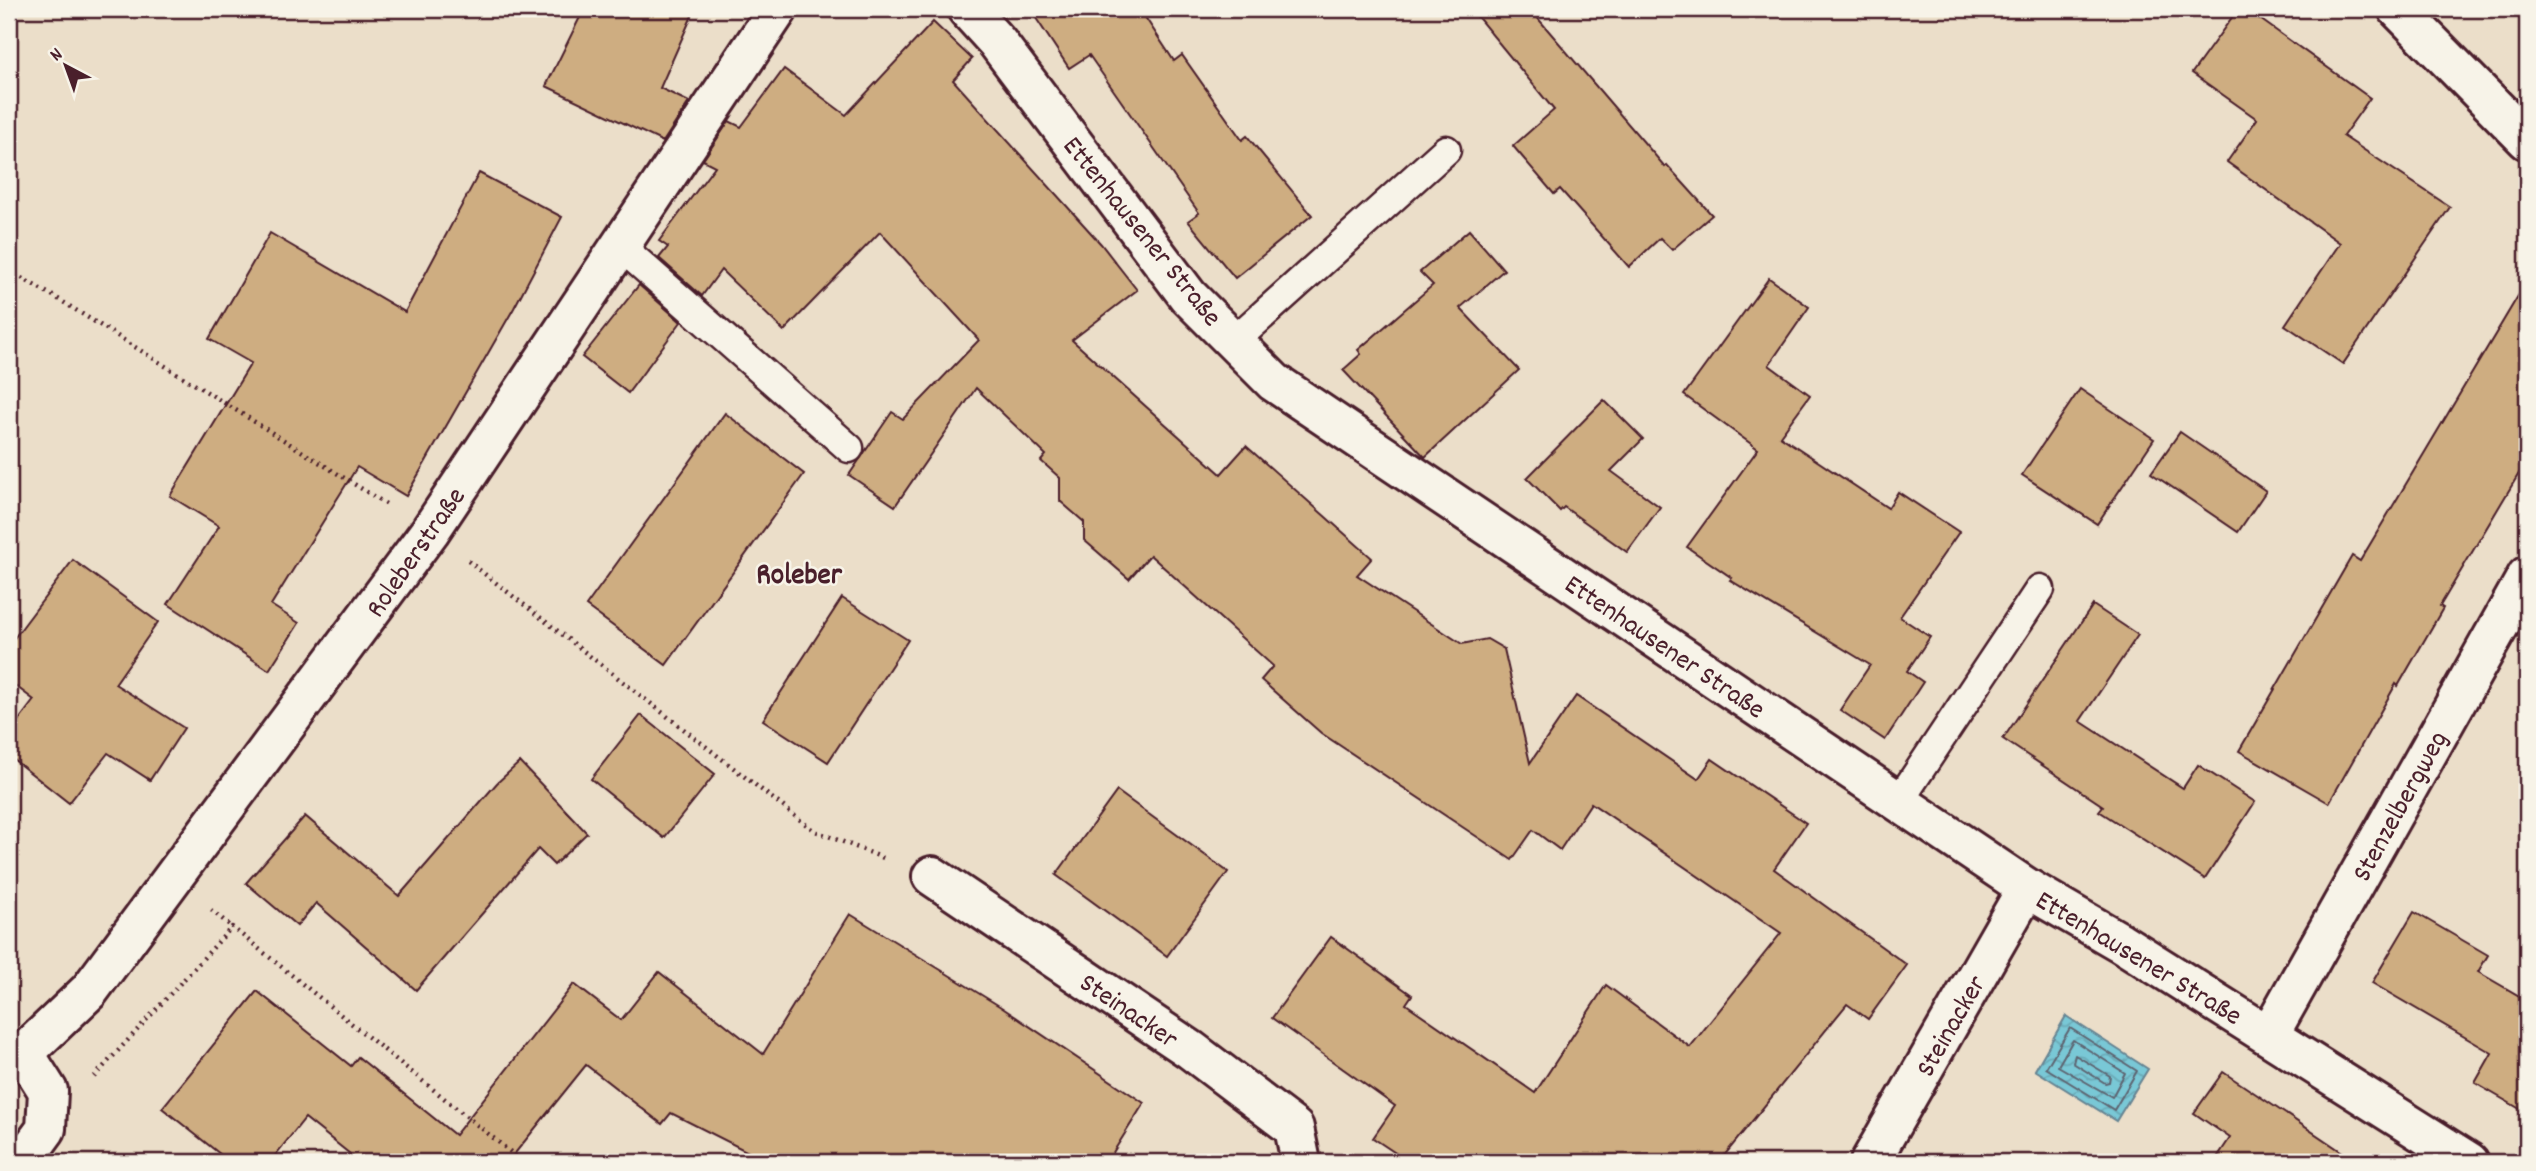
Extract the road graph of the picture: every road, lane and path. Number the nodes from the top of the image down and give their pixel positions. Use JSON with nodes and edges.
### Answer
{"nodes":[{"id":1,"x":778,"y":9,"type":"edge"},
{"id":2,"x":967,"y":9,"type":"edge"},
{"id":3,"x":2398,"y":9,"type":"edge"},
{"id":4,"x":2527,"y":139,"type":"edge"},
{"id":5,"x":1446,"y":150,"type":"dead end"},
{"id":6,"x":620,"y":246,"type":"junction"},
{"id":7,"x":9,"y":271,"type":"edge"},
{"id":8,"x":1234,"y":341,"type":"junction"},
{"id":9,"x":849,"y":448,"type":"dead end"},
{"id":10,"x":430,"y":531,"type":"junction"},
{"id":11,"x":2527,"y":576,"type":"edge"},
{"id":12,"x":2040,"y":589,"type":"dead end"},
{"id":13,"x":1899,"y":801,"type":"junction"},
{"id":14,"x":932,"y":876,"type":"joint"},
{"id":15,"x":2027,"y":888,"type":"junction"},
{"id":16,"x":2269,"y":1035,"type":"junction"},
{"id":17,"x":16,"y":1057,"type":"edge"},
{"id":18,"x":46,"y":1129,"type":"junction"},
{"id":19,"x":22,"y":1162,"type":"edge"},
{"id":20,"x":523,"y":1162,"type":"edge"},
{"id":21,"x":1301,"y":1162,"type":"edge"},
{"id":22,"x":1870,"y":1162,"type":"edge"},
{"id":23,"x":2469,"y":1162,"type":"edge"}],
"edges":[{"from":1,"to":6,"type":"street","name":"Roleberstraße"},
{"from":2,"to":8,"type":"street","name":"Ettenhausener Straße"},
{"from":3,"to":4,"type":"street"},
{"from":5,"to":8,"type":"lane"},
{"from":6,"to":9,"type":"lane"},
{"from":6,"to":10,"type":"street","name":"Roleberstraße"},
{"from":7,"to":10,"type":"path"},
{"from":8,"to":13,"type":"street","name":"Ettenhausener Straße"},
{"from":10,"to":14,"type":"path"},
{"from":10,"to":17,"type":"street","name":"Roleberstraße"},
{"from":11,"to":16,"type":"street","name":"Stenzelbergweg"},
{"from":12,"to":13,"type":"lane"},
{"from":13,"to":15,"type":"street","name":"Ettenhausener Straße"},
{"from":14,"to":21,"type":"street","name":"Steinacker"},
{"from":15,"to":16,"type":"street","name":"Ettenhausener Straße"},
{"from":15,"to":22,"type":"street","name":"Steinacker"},
{"from":16,"to":23,"type":"street","name":"Ettenhausener Straße"},
{"from":17,"to":18,"type":"street"},
{"from":18,"to":19,"type":"street"},
{"from":18,"to":20,"type":"path"}]}
